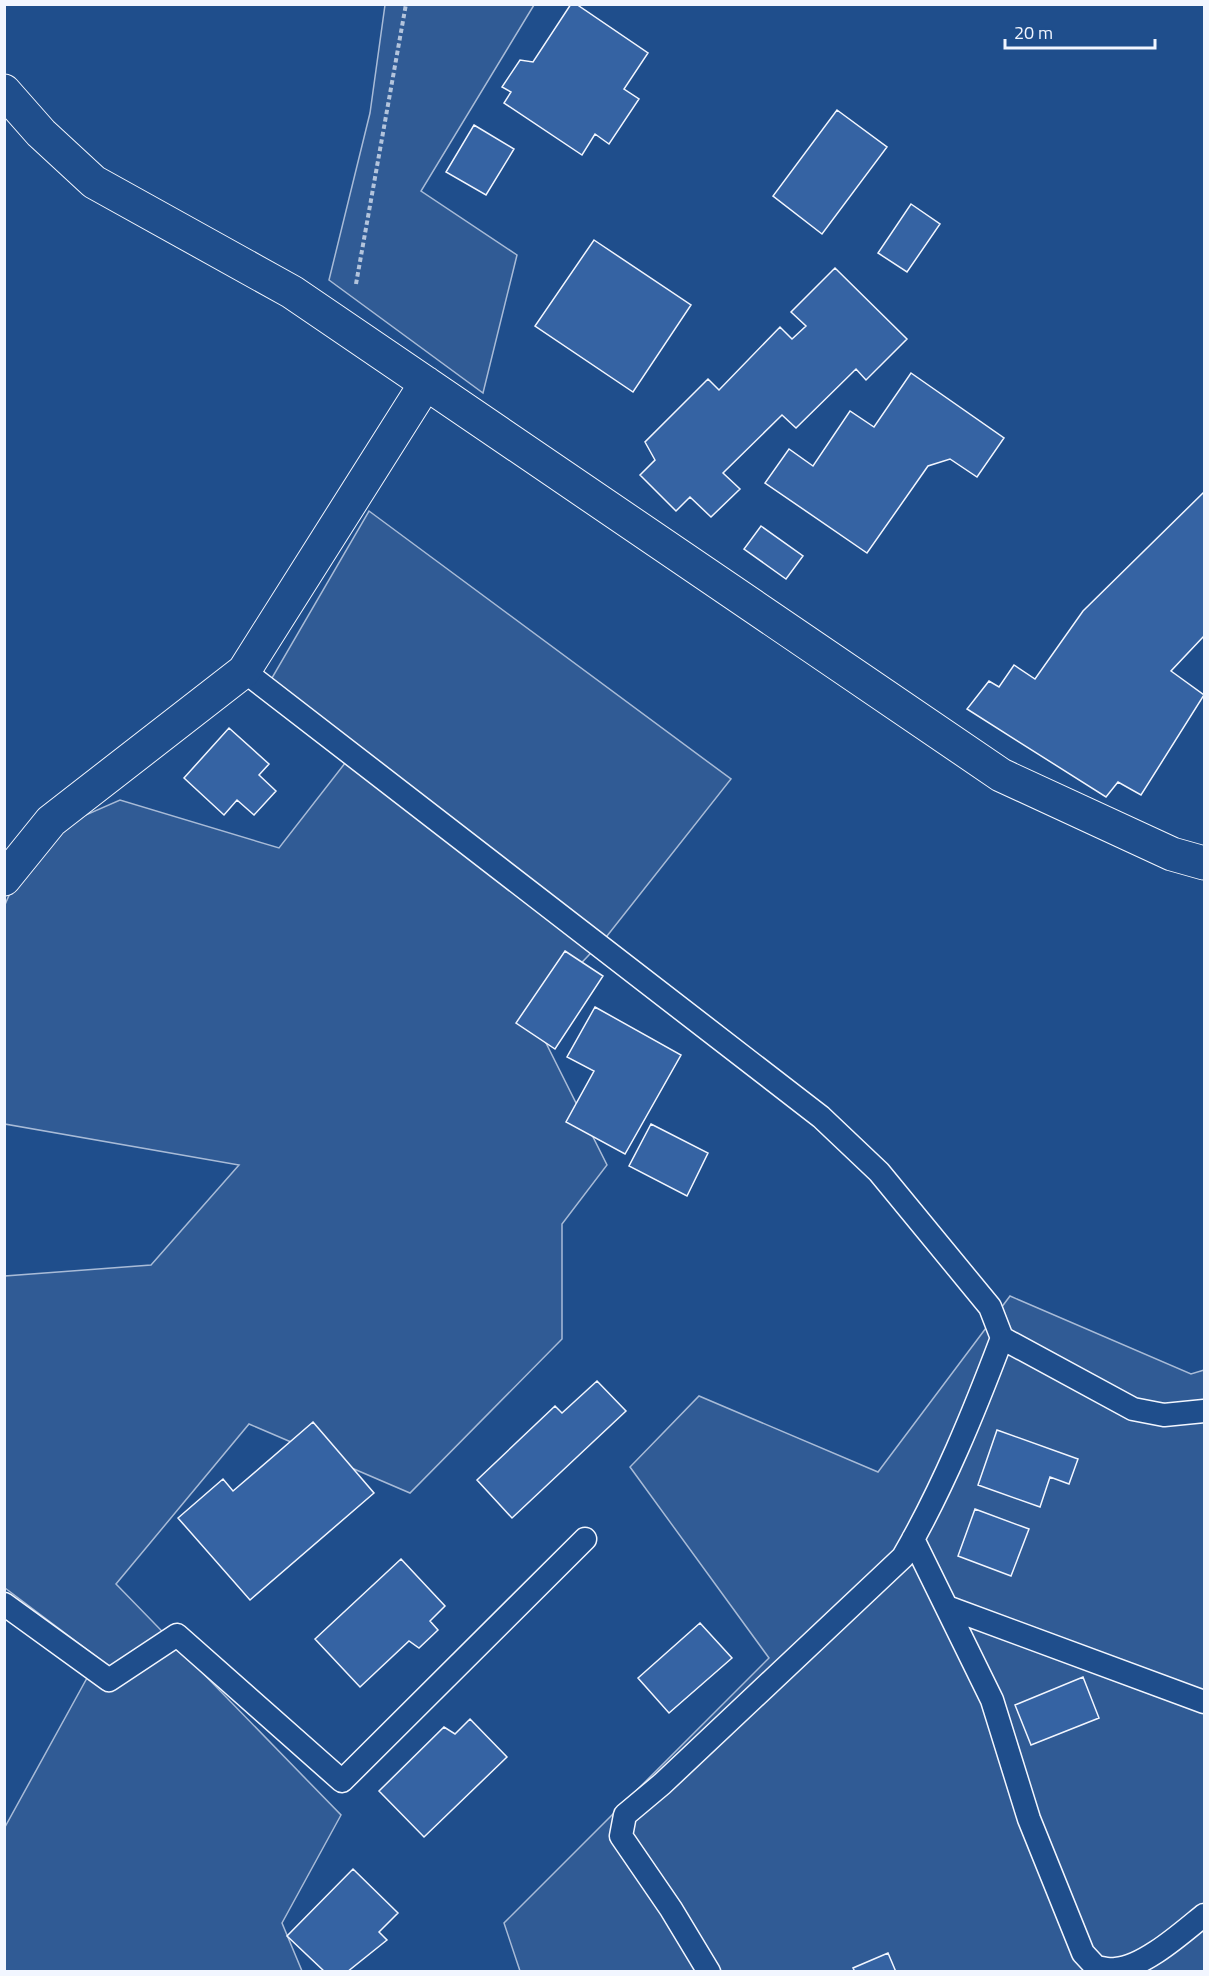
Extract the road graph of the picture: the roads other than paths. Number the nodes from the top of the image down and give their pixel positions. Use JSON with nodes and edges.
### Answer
{"nodes":[{"id":1,"x":4,"y":91,"type":"edge"},
{"id":2,"x":426,"y":383,"type":"junction"},
{"id":3,"x":244,"y":671,"type":"junction"},
{"id":4,"x":1204,"y":863,"type":"edge"},
{"id":5,"x":4,"y":879,"type":"edge"},
{"id":6,"x":1002,"y":1338,"type":"junction"},
{"id":7,"x":1204,"y":1411,"type":"edge"},
{"id":8,"x":585,"y":1539,"type":"dead end"},
{"id":9,"x":913,"y":1539,"type":"junction"},
{"id":10,"x":4,"y":1604,"type":"edge"},
{"id":11,"x":947,"y":1607,"type":"junction"},
{"id":12,"x":1204,"y":1702,"type":"edge"},
{"id":13,"x":1204,"y":1915,"type":"edge"},
{"id":14,"x":709,"y":1971,"type":"edge"}],
"edges":[{"from":1,"to":2,"type":"street"},
{"from":2,"to":3,"type":"street"},
{"from":2,"to":4,"type":"street"},
{"from":3,"to":5,"type":"street"},
{"from":3,"to":6,"type":"lane"},
{"from":6,"to":7,"type":"lane"},
{"from":6,"to":9,"type":"lane"},
{"from":8,"to":10,"type":"lane"},
{"from":9,"to":11,"type":"lane"},
{"from":9,"to":14,"type":"lane"},
{"from":11,"to":12,"type":"lane"},
{"from":11,"to":13,"type":"lane"}]}
